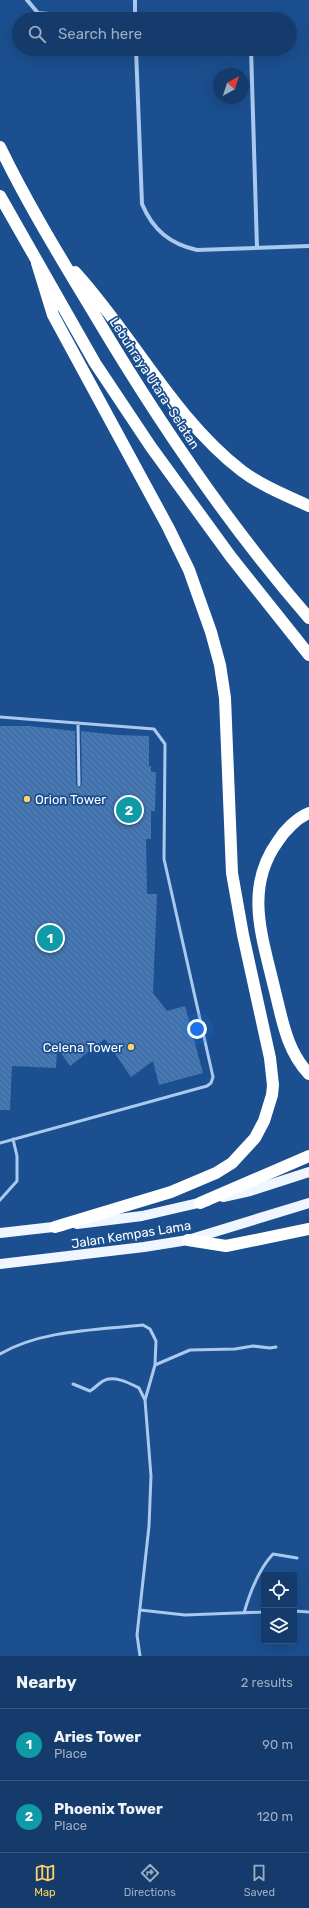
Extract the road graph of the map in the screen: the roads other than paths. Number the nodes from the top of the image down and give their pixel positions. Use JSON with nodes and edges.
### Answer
{"nodes":[{"id":1,"x":27,"y":0,"type":"edge"},
{"id":2,"x":135,"y":0,"type":"edge"},
{"id":3,"x":37,"y":12,"type":"edge"},
{"id":4,"x":135,"y":12,"type":"edge"},
{"id":5,"x":136,"y":56,"type":"edge"},
{"id":6,"x":251,"y":56,"type":"edge"},
{"id":7,"x":0,"y":147,"type":"edge"},
{"id":8,"x":0,"y":196,"type":"edge"},
{"id":9,"x":309,"y":246,"type":"edge"},
{"id":10,"x":257,"y":248,"type":"junction"},
{"id":11,"x":58,"y":253,"type":"junction"},
{"id":12,"x":36,"y":263,"type":"junction"},
{"id":13,"x":309,"y":506,"type":"edge"},
{"id":14,"x":309,"y":618,"type":"edge"},
{"id":15,"x":309,"y":655,"type":"edge"},
{"id":16,"x":0,"y":717,"type":"edge"},
{"id":17,"x":78,"y":723,"type":"junction"},
{"id":18,"x":79,"y":785,"type":"dead end"},
{"id":19,"x":309,"y":812,"type":"edge"},
{"id":20,"x":309,"y":1074,"type":"edge"},
{"id":21,"x":12,"y":1139,"type":"junction"},
{"id":22,"x":0,"y":1143,"type":"edge"},
{"id":23,"x":309,"y":1156,"type":"edge"},
{"id":24,"x":309,"y":1172,"type":"edge"},
{"id":25,"x":0,"y":1200,"type":"edge"},
{"id":26,"x":309,"y":1202,"type":"edge"},
{"id":27,"x":200,"y":1203,"type":"junction"},
{"id":28,"x":55,"y":1227,"type":"junction"},
{"id":29,"x":309,"y":1229,"type":"edge"},
{"id":30,"x":0,"y":1233,"type":"edge"},
{"id":31,"x":188,"y":1240,"type":"junction"},
{"id":32,"x":0,"y":1264,"type":"edge"},
{"id":33,"x":276,"y":1347,"type":"dead end"},
{"id":34,"x":0,"y":1354,"type":"edge"},
{"id":35,"x":155,"y":1365,"type":"junction"},
{"id":36,"x":73,"y":1384,"type":"dead end"},
{"id":37,"x":145,"y":1400,"type":"junction"},
{"id":38,"x":297,"y":1558,"type":"dead end"},
{"id":39,"x":140,"y":1610,"type":"junction"},
{"id":40,"x":297,"y":1611,"type":"edge"},
{"id":41,"x":261,"y":1612,"type":"edge"},
{"id":42,"x":309,"y":1612,"type":"edge"},
{"id":43,"x":244,"y":1613,"type":"junction"},
{"id":44,"x":140,"y":1656,"type":"edge"}],
"edges":[{"from":1,"to":3,"type":"street"},
{"from":2,"to":4,"type":"street"},
{"from":5,"to":10,"type":"street"},
{"from":6,"to":10,"type":"street"},
{"from":7,"to":11,"type":"highway","name":"Lebuhraya Utara–Selatan"},
{"from":8,"to":12,"type":"highway"},
{"from":9,"to":10,"type":"street"},
{"from":11,"to":13,"type":"highway"},
{"from":11,"to":14,"type":"highway","name":"Lebuhraya Utara–Selatan"},
{"from":12,"to":15,"type":"highway"},
{"from":12,"to":28,"type":"highway"},
{"from":16,"to":17,"type":"lane"},
{"from":17,"to":18,"type":"lane"},
{"from":17,"to":21,"type":"lane"},
{"from":19,"to":20,"type":"highway"},
{"from":21,"to":22,"type":"lane"},
{"from":21,"to":25,"type":"lane"},
{"from":23,"to":27,"type":"highway"},
{"from":24,"to":27,"type":"main road","name":"Jalan Kempas Lama"},
{"from":26,"to":31,"type":"main road","name":"Jalan Kempas Lama"},
{"from":27,"to":28,"type":"main road","name":"Jalan Kempas Lama"},
{"from":28,"to":30,"type":"main road","name":"Jalan Kempas Lama"},
{"from":29,"to":31,"type":"highway"},
{"from":31,"to":32,"type":"main road","name":"Jalan Kempas Lama"},
{"from":33,"to":35,"type":"lane"},
{"from":34,"to":35,"type":"lane"},
{"from":35,"to":37,"type":"lane"},
{"from":36,"to":37,"type":"lane"},
{"from":37,"to":39,"type":"lane"},
{"from":38,"to":43,"type":"lane"},
{"from":39,"to":43,"type":"lane"},
{"from":39,"to":44,"type":"lane"},
{"from":40,"to":42,"type":"lane"},
{"from":41,"to":43,"type":"lane"}]}
